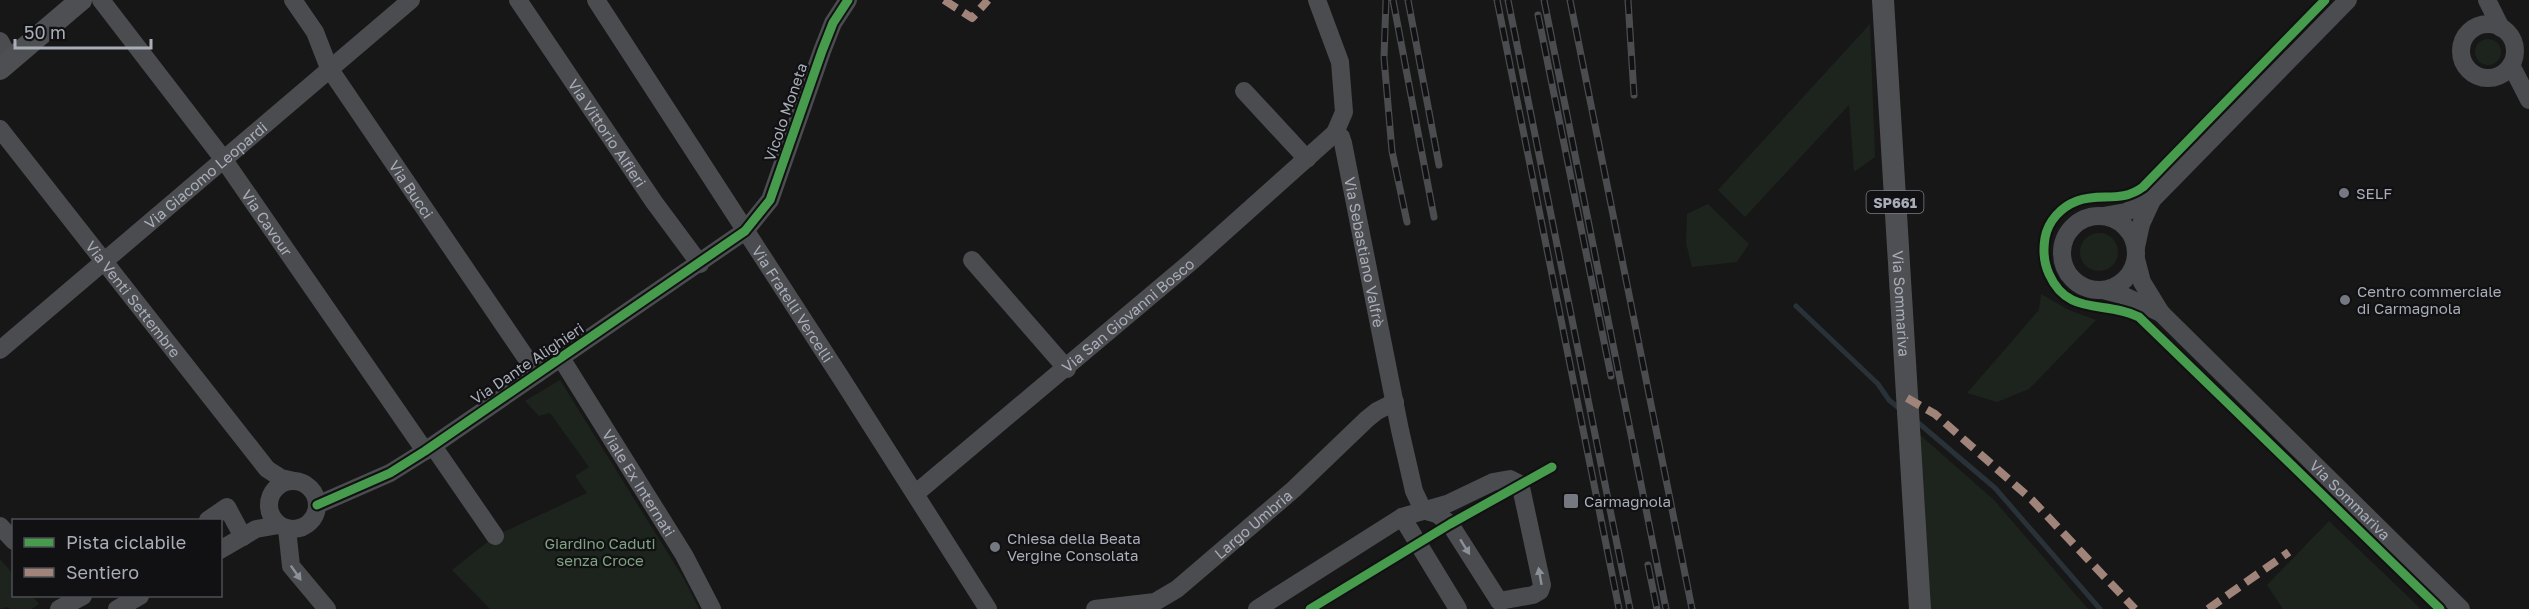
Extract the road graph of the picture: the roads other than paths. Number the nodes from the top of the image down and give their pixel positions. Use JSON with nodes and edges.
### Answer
{"nodes":[{"id":1,"x":81,"y":0,"type":"edge"},
{"id":2,"x":101,"y":0,"type":"edge"},
{"id":3,"x":293,"y":0,"type":"edge"},
{"id":4,"x":411,"y":0,"type":"edge"},
{"id":5,"x":518,"y":0,"type":"edge"},
{"id":6,"x":596,"y":0,"type":"edge"},
{"id":7,"x":848,"y":0,"type":"edge"},
{"id":8,"x":1317,"y":0,"type":"edge"},
{"id":9,"x":1883,"y":0,"type":"edge"},
{"id":10,"x":2348,"y":0,"type":"edge"},
{"id":11,"x":2482,"y":0,"type":"edge"},
{"id":12,"x":2487,"y":0,"type":"edge"},
{"id":13,"x":2492,"y":26,"type":"junction"},
{"id":14,"x":4,"y":56,"type":"edge"},
{"id":15,"x":2511,"y":65,"type":"junction"},
{"id":16,"x":329,"y":68,"type":"junction"},
{"id":17,"x":1244,"y":92,"type":"dead end"},
{"id":18,"x":2529,"y":100,"type":"edge"},
{"id":19,"x":0,"y":129,"type":"edge"},
{"id":20,"x":1335,"y":134,"type":"junction"},
{"id":21,"x":1306,"y":159,"type":"junction"},
{"id":22,"x":224,"y":160,"type":"junction"},
{"id":23,"x":2152,"y":200,"type":"junction"},
{"id":24,"x":2103,"y":216,"type":"junction"},
{"id":25,"x":745,"y":231,"type":"junction"},
{"id":26,"x":2136,"y":253,"type":"junction"},
{"id":27,"x":972,"y":260,"type":"dead end"},
{"id":28,"x":102,"y":262,"type":"junction"},
{"id":29,"x":700,"y":264,"type":"junction"},
{"id":30,"x":2103,"y":290,"type":"junction"},
{"id":31,"x":2161,"y":314,"type":"junction"},
{"id":32,"x":0,"y":350,"type":"edge"},
{"id":33,"x":561,"y":358,"type":"junction"},
{"id":34,"x":1067,"y":369,"type":"junction"},
{"id":35,"x":537,"y":374,"type":"junction"},
{"id":36,"x":1395,"y":402,"type":"junction"},
{"id":37,"x":429,"y":448,"type":"junction"},
{"id":38,"x":267,"y":469,"type":"junction"},
{"id":39,"x":307,"y":492,"type":"junction"},
{"id":40,"x":915,"y":494,"type":"junction"},
{"id":41,"x":269,"y":503,"type":"junction"},
{"id":42,"x":1423,"y":510,"type":"junction"},
{"id":43,"x":1402,"y":517,"type":"junction"},
{"id":44,"x":209,"y":519,"type":"edge"},
{"id":45,"x":0,"y":526,"type":"edge"},
{"id":46,"x":283,"y":527,"type":"junction"},
{"id":47,"x":250,"y":533,"type":"junction"},
{"id":48,"x":495,"y":536,"type":"dead end"},
{"id":49,"x":12,"y":540,"type":"edge"},
{"id":50,"x":222,"y":549,"type":"edge"},
{"id":51,"x":138,"y":597,"type":"edge"},
{"id":52,"x":1173,"y":602,"type":"edge"},
{"id":53,"x":1496,"y":605,"type":"edge"},
{"id":54,"x":117,"y":609,"type":"edge"},
{"id":55,"x":327,"y":609,"type":"edge"},
{"id":56,"x":712,"y":609,"type":"edge"},
{"id":57,"x":988,"y":609,"type":"edge"},
{"id":58,"x":1095,"y":609,"type":"edge"},
{"id":59,"x":1257,"y":609,"type":"edge"},
{"id":60,"x":1458,"y":609,"type":"edge"},
{"id":61,"x":1920,"y":609,"type":"edge"},
{"id":62,"x":2461,"y":609,"type":"edge"}],
"edges":[{"from":1,"to":14,"type":"main road"},
{"from":2,"to":22,"type":"street","name":"Via Cavour"},
{"from":3,"to":16,"type":"street","name":"Via Bucci"},
{"from":4,"to":16,"type":"street","name":"Via Giacomo Leopardi"},
{"from":5,"to":29,"type":"street","name":"Via Vittorio Alfieri"},
{"from":6,"to":25,"type":"street","name":"Via Fratelli Vercelli"},
{"from":7,"to":25,"type":"street","name":"Vicolo Moneta"},
{"from":8,"to":20,"type":"street"},
{"from":9,"to":61,"type":"main road","name":"Via Sommariva","number":"SP661"},
{"from":10,"to":23,"type":"street"},
{"from":11,"to":13,"type":"street"},
{"from":12,"to":13,"type":"street"},
{"from":13,"to":15,"type":"street"},
{"from":13,"to":15,"type":"street"},
{"from":15,"to":18,"type":"street"},
{"from":16,"to":22,"type":"street","name":"Via Giacomo Leopardi"},
{"from":16,"to":35,"type":"street","name":"Via Bucci"},
{"from":17,"to":21,"type":"street"},
{"from":19,"to":28,"type":"street","name":"Via Venti Settembre"},
{"from":20,"to":21,"type":"street","name":"Via San Giovanni Bosco"},
{"from":20,"to":36,"type":"street","name":"Via Sebastiano Valfrè"},
{"from":21,"to":34,"type":"street","name":"Via San Giovanni Bosco"},
{"from":22,"to":28,"type":"street","name":"Via Giacomo Leopardi"},
{"from":22,"to":37,"type":"street","name":"Via Cavour"},
{"from":23,"to":24,"type":"street"},
{"from":23,"to":26,"type":"street"},
{"from":24,"to":26,"type":"street"},
{"from":24,"to":30,"type":"street"},
{"from":25,"to":29,"type":"street","name":"Via Dante Alighieri"},
{"from":25,"to":40,"type":"street","name":"Via Fratelli Vercelli"},
{"from":26,"to":30,"type":"street"},
{"from":26,"to":31,"type":"street","name":"Via Sommariva"},
{"from":27,"to":34,"type":"street"},
{"from":28,"to":32,"type":"street","name":"Via Giacomo Leopardi"},
{"from":28,"to":38,"type":"street","name":"Via Venti Settembre"},
{"from":29,"to":33,"type":"street","name":"Via Dante Alighieri"},
{"from":30,"to":31,"type":"street","name":"Via Sommariva"},
{"from":31,"to":62,"type":"street","name":"Via Sommariva"},
{"from":33,"to":35,"type":"street","name":"Via Dante Alighieri"},
{"from":33,"to":56,"type":"street","name":"Viale Ex Internati"},
{"from":34,"to":40,"type":"street","name":"Via San Giovanni Bosco"},
{"from":35,"to":37,"type":"street","name":"Via Dante Alighieri"},
{"from":36,"to":42,"type":"street","name":"Via Sebastiano Valfrè"},
{"from":36,"to":52,"type":"street","name":"Largo Umbria"},
{"from":37,"to":39,"type":"street","name":"Via Dante Alighieri"},
{"from":37,"to":48,"type":"street","name":"Via Cavour"},
{"from":38,"to":39,"type":"street","name":"Via Venti Settembre"},
{"from":38,"to":41,"type":"street"},
{"from":39,"to":41,"type":"street"},
{"from":39,"to":46,"type":"street"},
{"from":40,"to":57,"type":"street","name":"Via Fratelli Vercelli"},
{"from":41,"to":46,"type":"street"},
{"from":41,"to":47,"type":"street"},
{"from":42,"to":43,"type":"street"},
{"from":42,"to":53,"type":"street","one_way":true},
{"from":53,"to":42,"type":"street","one_way":true},
{"from":43,"to":59,"type":"street"},
{"from":43,"to":60,"type":"street"},
{"from":44,"to":47,"type":"street"},
{"from":45,"to":49,"type":"street"},
{"from":46,"to":47,"type":"street"},
{"from":46,"to":55,"type":"street","one_way":true},
{"from":47,"to":50,"type":"street"},
{"from":51,"to":54,"type":"street"},
{"from":52,"to":58,"type":"street","name":"Largo Umbria"}]}
